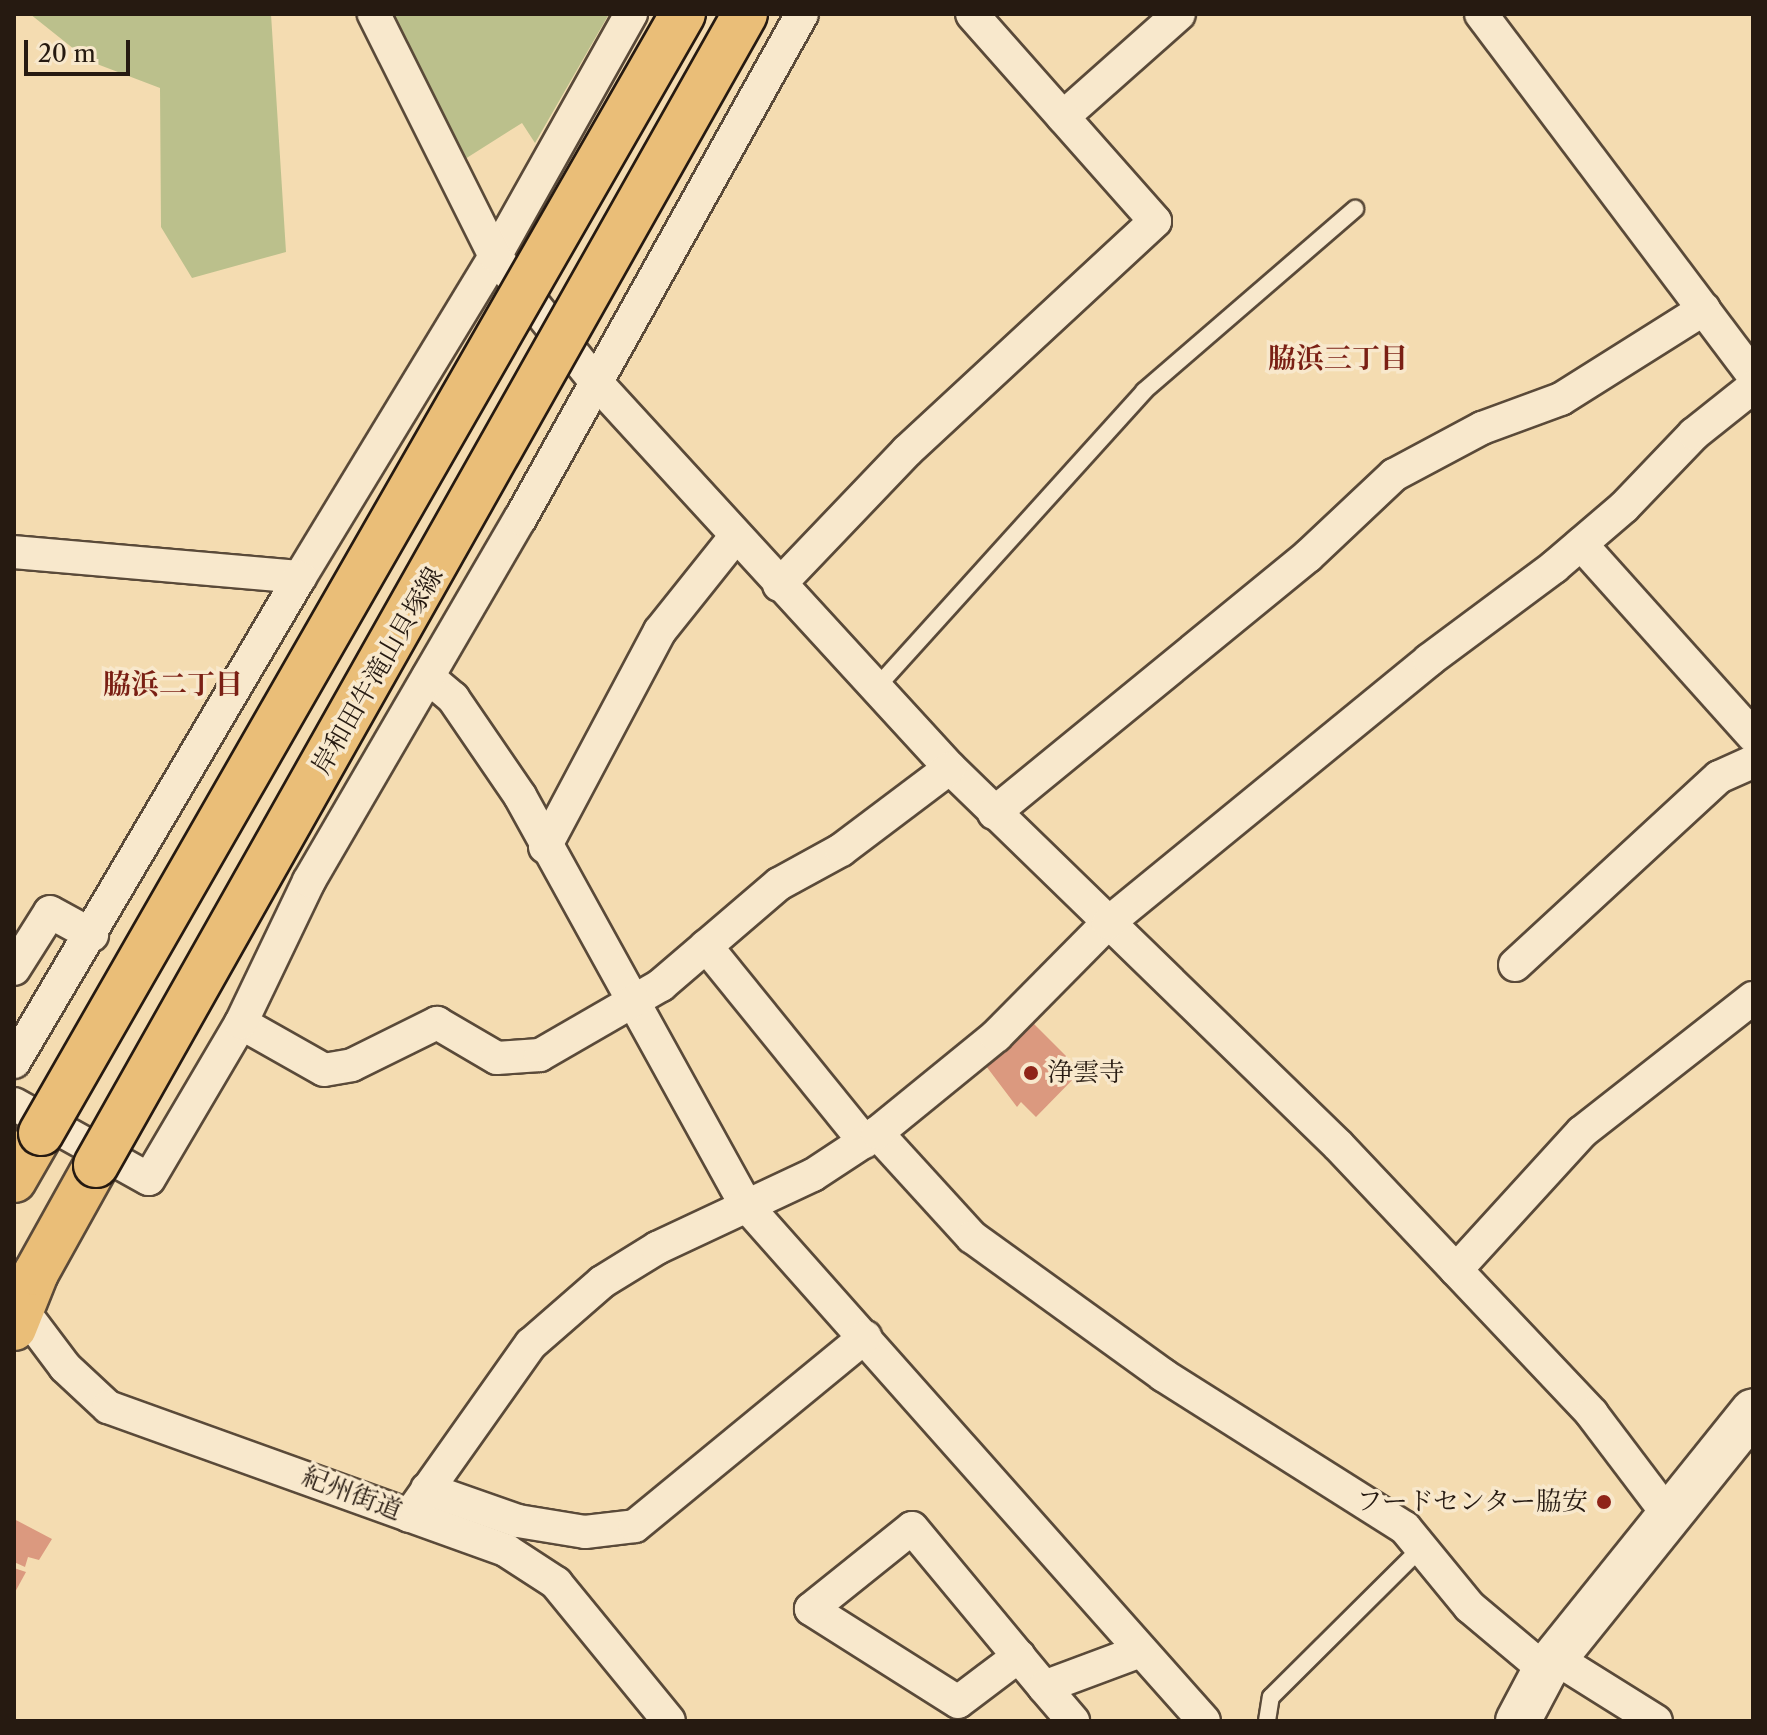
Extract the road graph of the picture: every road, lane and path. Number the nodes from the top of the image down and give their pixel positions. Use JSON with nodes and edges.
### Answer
{"nodes":[{"id":1,"x":374,"y":14,"type":"edge"},
{"id":2,"x":631,"y":14,"type":"edge"},
{"id":3,"x":683,"y":14,"type":"edge"},
{"id":4,"x":745,"y":14,"type":"edge"},
{"id":5,"x":802,"y":14,"type":"edge"},
{"id":6,"x":972,"y":14,"type":"edge"},
{"id":7,"x":1179,"y":14,"type":"edge"},
{"id":8,"x":1481,"y":14,"type":"edge"},
{"id":9,"x":1063,"y":117,"type":"junction"},
{"id":10,"x":1355,"y":209,"type":"dead end"},
{"id":11,"x":495,"y":256,"type":"junction"},
{"id":12,"x":1704,"y":309,"type":"junction"},
{"id":13,"x":1753,"y":375,"type":"edge"},
{"id":14,"x":596,"y":382,"type":"junction"},
{"id":15,"x":1753,"y":387,"type":"edge"},
{"id":16,"x":735,"y":537,"type":"junction"},
{"id":17,"x":1581,"y":544,"type":"junction"},
{"id":18,"x":14,"y":552,"type":"edge"},
{"id":19,"x":300,"y":577,"type":"junction"},
{"id":20,"x":779,"y":585,"type":"junction"},
{"id":21,"x":428,"y":677,"type":"junction"},
{"id":22,"x":876,"y":688,"type":"junction"},
{"id":23,"x":1753,"y":736,"type":"edge"},
{"id":24,"x":1753,"y":762,"type":"edge"},
{"id":25,"x":950,"y":768,"type":"junction"},
{"id":26,"x":994,"y":813,"type":"junction"},
{"id":27,"x":545,"y":847,"type":"junction"},
{"id":28,"x":1108,"y":923,"type":"junction"},
{"id":29,"x":92,"y":935,"type":"junction"},
{"id":30,"x":706,"y":946,"type":"junction"},
{"id":31,"x":1515,"y":965,"type":"dead end"},
{"id":32,"x":14,"y":969,"type":"edge"},
{"id":33,"x":1753,"y":998,"type":"edge"},
{"id":34,"x":630,"y":1002,"type":"junction"},
{"id":35,"x":241,"y":1023,"type":"junction"},
{"id":36,"x":14,"y":1062,"type":"edge"},
{"id":37,"x":28,"y":1119,"type":"edge"},
{"id":38,"x":871,"y":1138,"type":"junction"},
{"id":39,"x":14,"y":1180,"type":"edge"},
{"id":40,"x":745,"y":1204,"type":"junction"},
{"id":41,"x":1456,"y":1270,"type":"junction"},
{"id":42,"x":18,"y":1313,"type":"edge"},
{"id":43,"x":865,"y":1337,"type":"junction"},
{"id":44,"x":1753,"y":1411,"type":"edge"},
{"id":45,"x":427,"y":1489,"type":"junction"},
{"id":46,"x":409,"y":1516,"type":"junction"},
{"id":47,"x":1670,"y":1517,"type":"junction"},
{"id":48,"x":1422,"y":1547,"type":"junction"},
{"id":49,"x":1141,"y":1651,"type":"junction"},
{"id":50,"x":1019,"y":1656,"type":"junction"},
{"id":51,"x":1550,"y":1664,"type":"junction"},
{"id":52,"x":1044,"y":1687,"type":"junction"},
{"id":53,"x":669,"y":1721,"type":"edge"},
{"id":54,"x":1073,"y":1721,"type":"edge"},
{"id":55,"x":1204,"y":1721,"type":"edge"},
{"id":56,"x":1267,"y":1721,"type":"edge"},
{"id":57,"x":1518,"y":1721,"type":"edge"},
{"id":58,"x":1656,"y":1721,"type":"edge"}],
"edges":[{"from":1,"to":11,"type":"street"},
{"from":2,"to":11,"type":"street"},
{"from":3,"to":37,"type":"main road","bridge":true},
{"from":4,"to":42,"type":"main road","name":"岸和田牛滝山貝塚線","bridge":true},
{"from":5,"to":14,"type":"street"},
{"from":6,"to":9,"type":"street"},
{"from":7,"to":9,"type":"street"},
{"from":8,"to":12,"type":"street"},
{"from":9,"to":20,"type":"street"},
{"from":10,"to":22,"type":"lane"},
{"from":11,"to":14,"type":"street"},
{"from":11,"to":19,"type":"street"},
{"from":12,"to":13,"type":"street"},
{"from":12,"to":26,"type":"street"},
{"from":14,"to":16,"type":"street"},
{"from":14,"to":21,"type":"street"},
{"from":15,"to":17,"type":"street"},
{"from":16,"to":20,"type":"street"},
{"from":16,"to":27,"type":"street"},
{"from":17,"to":23,"type":"street"},
{"from":17,"to":28,"type":"street"},
{"from":18,"to":19,"type":"street"},
{"from":19,"to":29,"type":"street"},
{"from":20,"to":22,"type":"street"},
{"from":21,"to":27,"type":"street"},
{"from":21,"to":35,"type":"street"},
{"from":22,"to":25,"type":"street"},
{"from":24,"to":31,"type":"street"},
{"from":25,"to":26,"type":"street"},
{"from":25,"to":30,"type":"street"},
{"from":26,"to":28,"type":"street"},
{"from":27,"to":34,"type":"street"},
{"from":28,"to":38,"type":"street"},
{"from":28,"to":41,"type":"street"},
{"from":29,"to":32,"type":"street"},
{"from":29,"to":36,"type":"street"},
{"from":30,"to":34,"type":"street"},
{"from":30,"to":38,"type":"street"},
{"from":33,"to":41,"type":"street"},
{"from":34,"to":35,"type":"street"},
{"from":34,"to":40,"type":"street"},
{"from":35,"to":37,"type":"street"},
{"from":37,"to":39,"type":"main road"},
{"from":38,"to":40,"type":"street"},
{"from":38,"to":48,"type":"street"},
{"from":40,"to":43,"type":"street"},
{"from":40,"to":45,"type":"street"},
{"from":41,"to":47,"type":"street"},
{"from":42,"to":46,"type":"street","name":"紀州街道"},
{"from":43,"to":45,"type":"street"},
{"from":43,"to":49,"type":"street"},
{"from":44,"to":47,"type":"street"},
{"from":45,"to":46,"type":"street"},
{"from":46,"to":53,"type":"street","name":"紀州街道"},
{"from":47,"to":51,"type":"street"},
{"from":48,"to":51,"type":"street"},
{"from":48,"to":56,"type":"lane"},
{"from":49,"to":52,"type":"street"},
{"from":49,"to":55,"type":"street"},
{"from":50,"to":50,"type":"street"},
{"from":50,"to":52,"type":"street"},
{"from":51,"to":57,"type":"street"},
{"from":51,"to":58,"type":"street"},
{"from":52,"to":54,"type":"street"}]}
